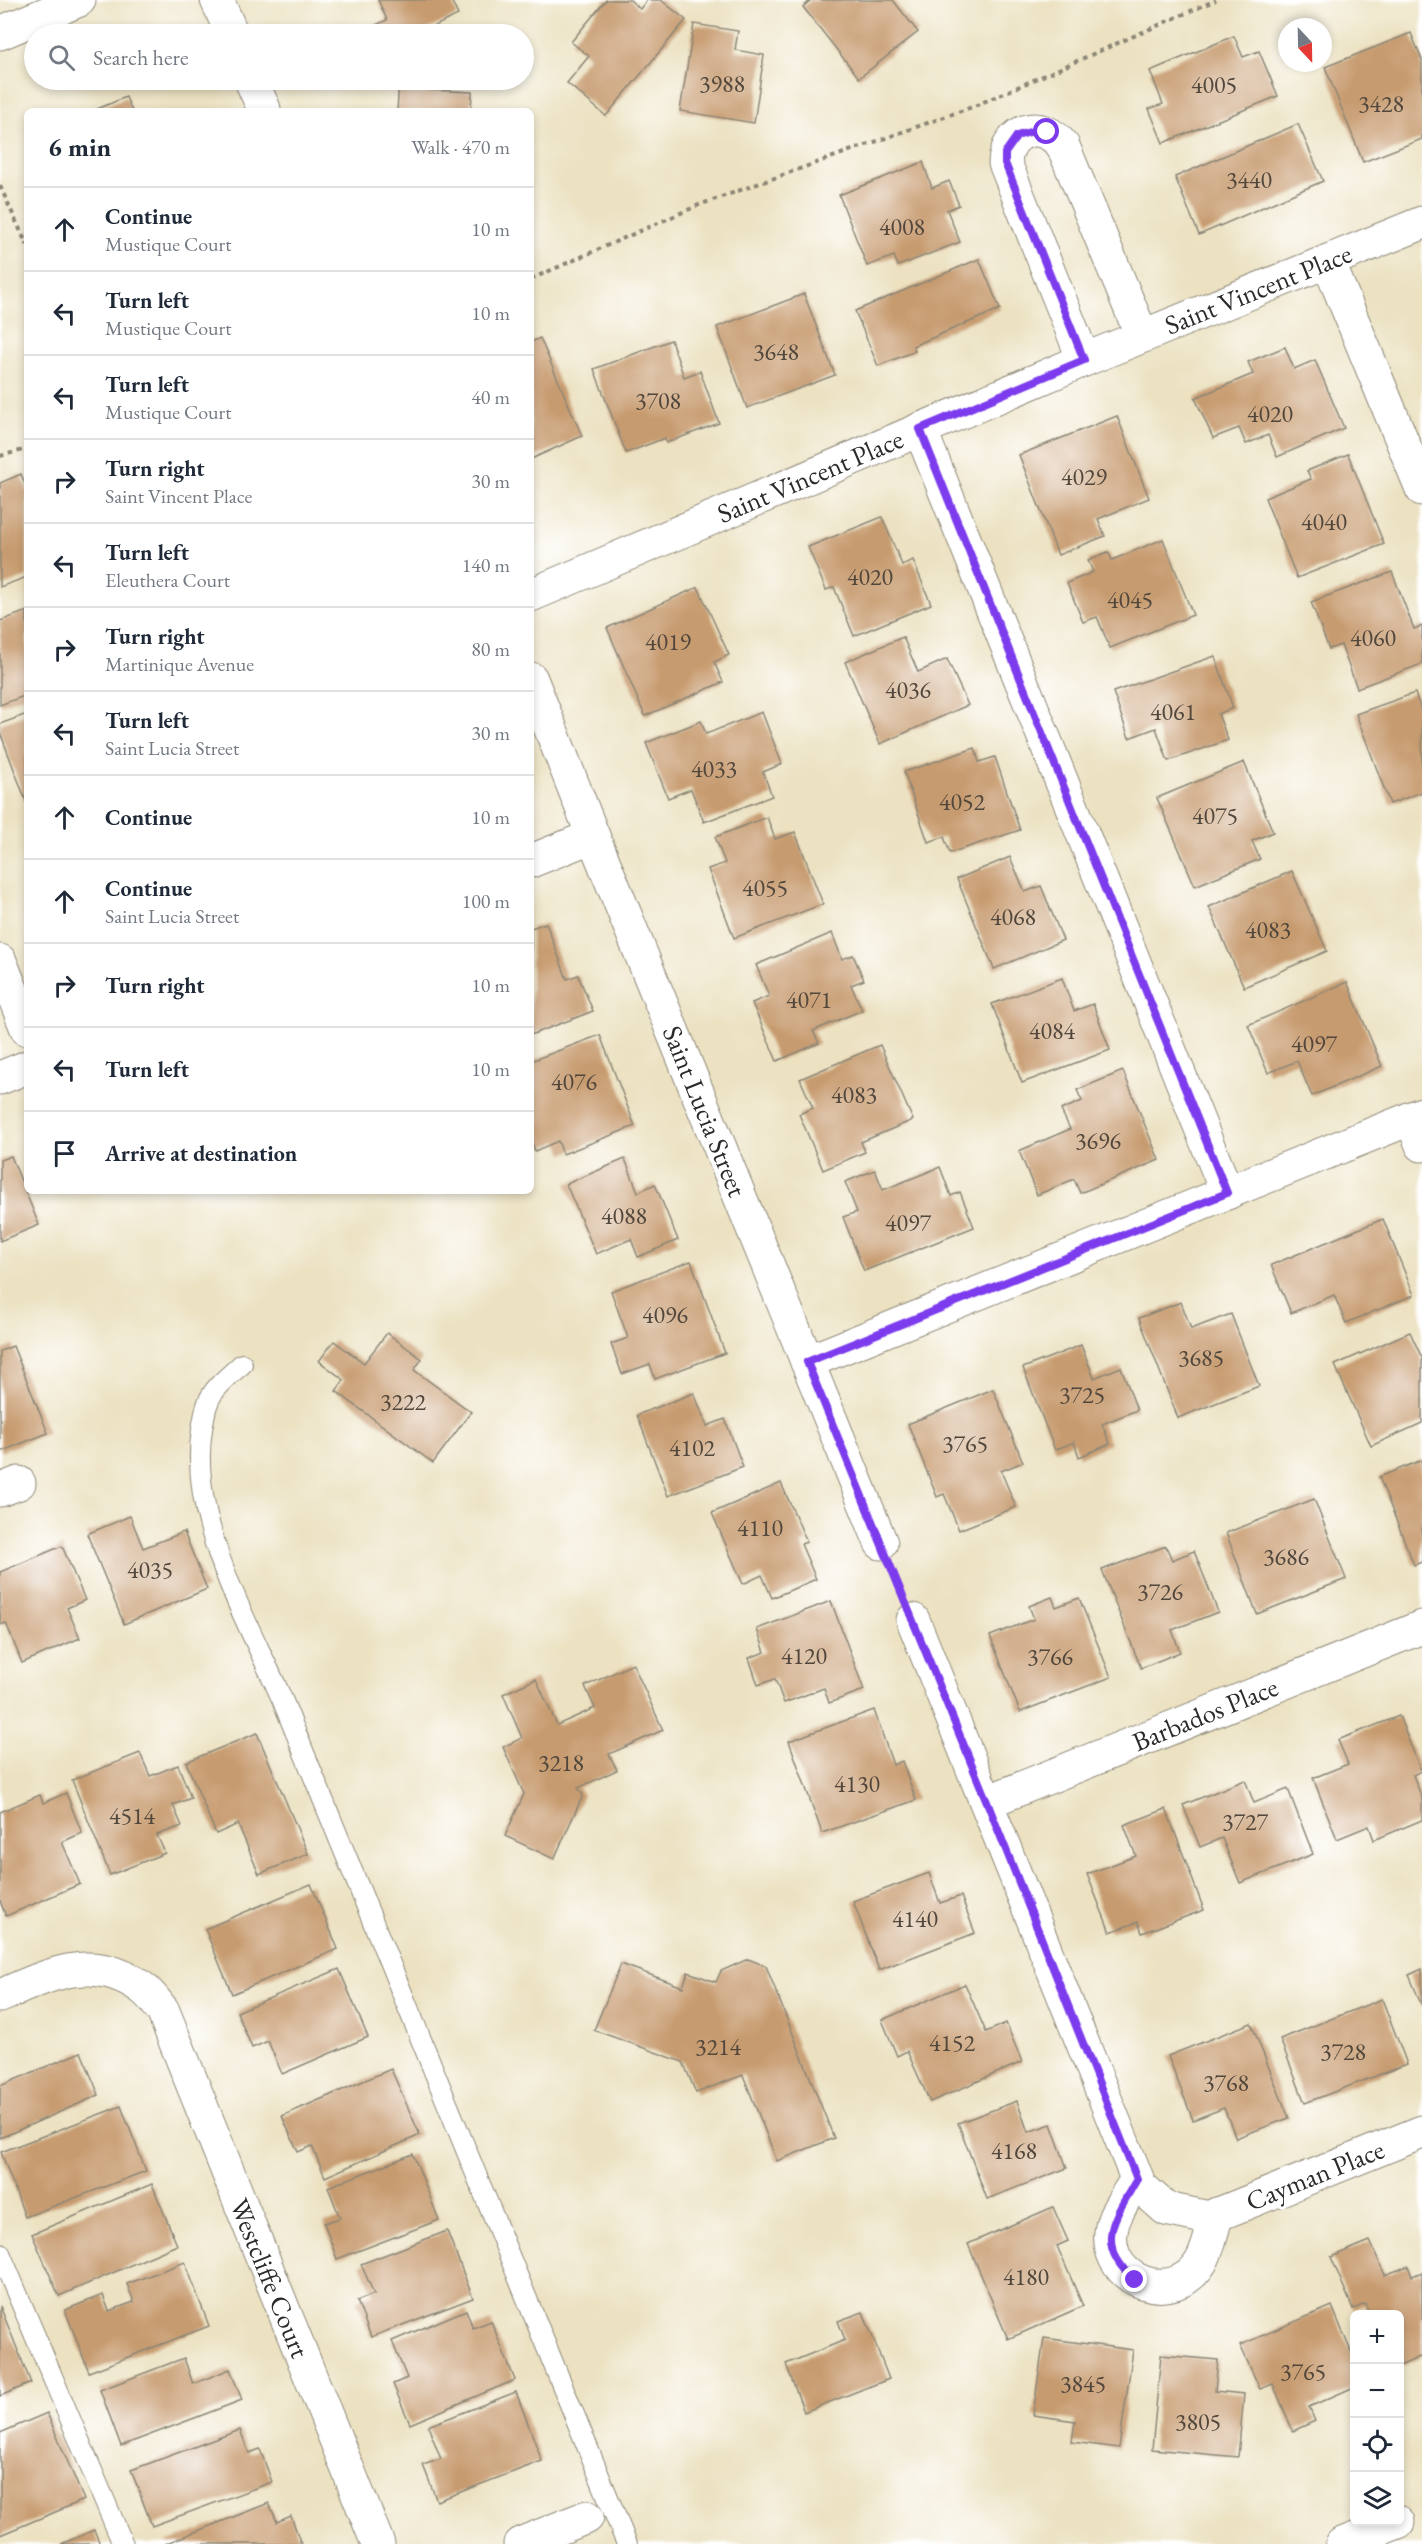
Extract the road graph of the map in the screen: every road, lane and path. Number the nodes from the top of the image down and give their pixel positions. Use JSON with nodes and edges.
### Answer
{"nodes":[{"id":1,"x":79,"y":0,"type":"edge"},
{"id":2,"x":217,"y":0,"type":"edge"},
{"id":3,"x":1216,"y":0,"type":"edge"},
{"id":4,"x":228,"y":24,"type":"edge"},
{"id":5,"x":0,"y":33,"type":"edge"},
{"id":6,"x":255,"y":90,"type":"edge"},
{"id":7,"x":264,"y":108,"type":"edge"},
{"id":8,"x":0,"y":186,"type":"edge"},
{"id":9,"x":1422,"y":223,"type":"edge"},
{"id":10,"x":24,"y":238,"type":"edge"},
{"id":11,"x":1328,"y":261,"type":"junction"},
{"id":12,"x":534,"y":278,"type":"edge"},
{"id":13,"x":1142,"y":336,"type":"junction"},
{"id":14,"x":1084,"y":360,"type":"junction"},
{"id":15,"x":920,"y":429,"type":"junction"},
{"id":16,"x":24,"y":450,"type":"edge"},
{"id":17,"x":0,"y":456,"type":"edge"},
{"id":18,"x":1422,"y":489,"type":"edge"},
{"id":19,"x":534,"y":594,"type":"edge"},
{"id":20,"x":534,"y":687,"type":"edge"},
{"id":21,"x":593,"y":836,"type":"junction"},
{"id":22,"x":534,"y":860,"type":"edge"},
{"id":23,"x":0,"y":961,"type":"edge"},
{"id":24,"x":24,"y":1021,"type":"edge"},
{"id":25,"x":24,"y":1068,"type":"edge"},
{"id":26,"x":0,"y":1078,"type":"edge"},
{"id":27,"x":1418,"y":1126,"type":"edge"},
{"id":28,"x":1227,"y":1193,"type":"junction"},
{"id":29,"x":807,"y":1362,"type":"junction"},
{"id":30,"x":242,"y":1364,"type":"dead end"},
{"id":31,"x":881,"y":1543,"type":"dead end"},
{"id":32,"x":913,"y":1620,"type":"dead end"},
{"id":33,"x":1422,"y":1627,"type":"edge"},
{"id":34,"x":987,"y":1802,"type":"junction"},
{"id":35,"x":0,"y":1996,"type":"edge"},
{"id":36,"x":1422,"y":2132,"type":"edge"},
{"id":37,"x":1137,"y":2179,"type":"junction"},
{"id":38,"x":1213,"y":2216,"type":"junction"},
{"id":39,"x":0,"y":2253,"type":"edge"},
{"id":40,"x":1422,"y":2512,"type":"edge"},
{"id":41,"x":587,"y":2517,"type":"dead end"},
{"id":42,"x":1404,"y":2519,"type":"edge"},
{"id":43,"x":1387,"y":2526,"type":"edge"},
{"id":44,"x":123,"y":2544,"type":"edge"},
{"id":45,"x":378,"y":2544,"type":"edge"},
{"id":46,"x":520,"y":2544,"type":"edge"},
{"id":47,"x":627,"y":2544,"type":"edge"},
{"id":48,"x":1342,"y":2544,"type":"edge"}],
"edges":[{"from":1,"to":5,"type":"street"},
{"from":2,"to":4,"type":"street"},
{"from":3,"to":12,"type":"path"},
{"from":6,"to":7,"type":"street"},
{"from":8,"to":10,"type":"path"},
{"from":9,"to":11,"type":"street","name":"Saint Vincent Place"},
{"from":11,"to":13,"type":"street","name":"Saint Vincent Place"},
{"from":11,"to":18,"type":"street"},
{"from":13,"to":14,"type":"street","name":"Saint Vincent Place"},
{"from":13,"to":14,"type":"street"},
{"from":14,"to":15,"type":"street","name":"Saint Vincent Place"},
{"from":15,"to":19,"type":"street","name":"Saint Vincent Place"},
{"from":15,"to":28,"type":"street"},
{"from":16,"to":17,"type":"path"},
{"from":20,"to":21,"type":"street","name":"Saint Lucia Street"},
{"from":21,"to":22,"type":"street"},
{"from":21,"to":29,"type":"street","name":"Saint Lucia Street"},
{"from":23,"to":24,"type":"street"},
{"from":25,"to":26,"type":"street"},
{"from":27,"to":28,"type":"street"},
{"from":28,"to":29,"type":"street"},
{"from":29,"to":31,"type":"street","name":"Saint Lucia Street"},
{"from":30,"to":47,"type":"lane"},
{"from":32,"to":34,"type":"street"},
{"from":33,"to":34,"type":"street","name":"Barbados Place"},
{"from":34,"to":37,"type":"street"},
{"from":35,"to":45,"type":"street","name":"Westcliffe Court"},
{"from":36,"to":38,"type":"street","name":"Cayman Place"},
{"from":37,"to":38,"type":"street"},
{"from":37,"to":38,"type":"street"},
{"from":39,"to":44,"type":"lane"},
{"from":40,"to":42,"type":"street"},
{"from":41,"to":46,"type":"street"},
{"from":43,"to":48,"type":"street"}]}
